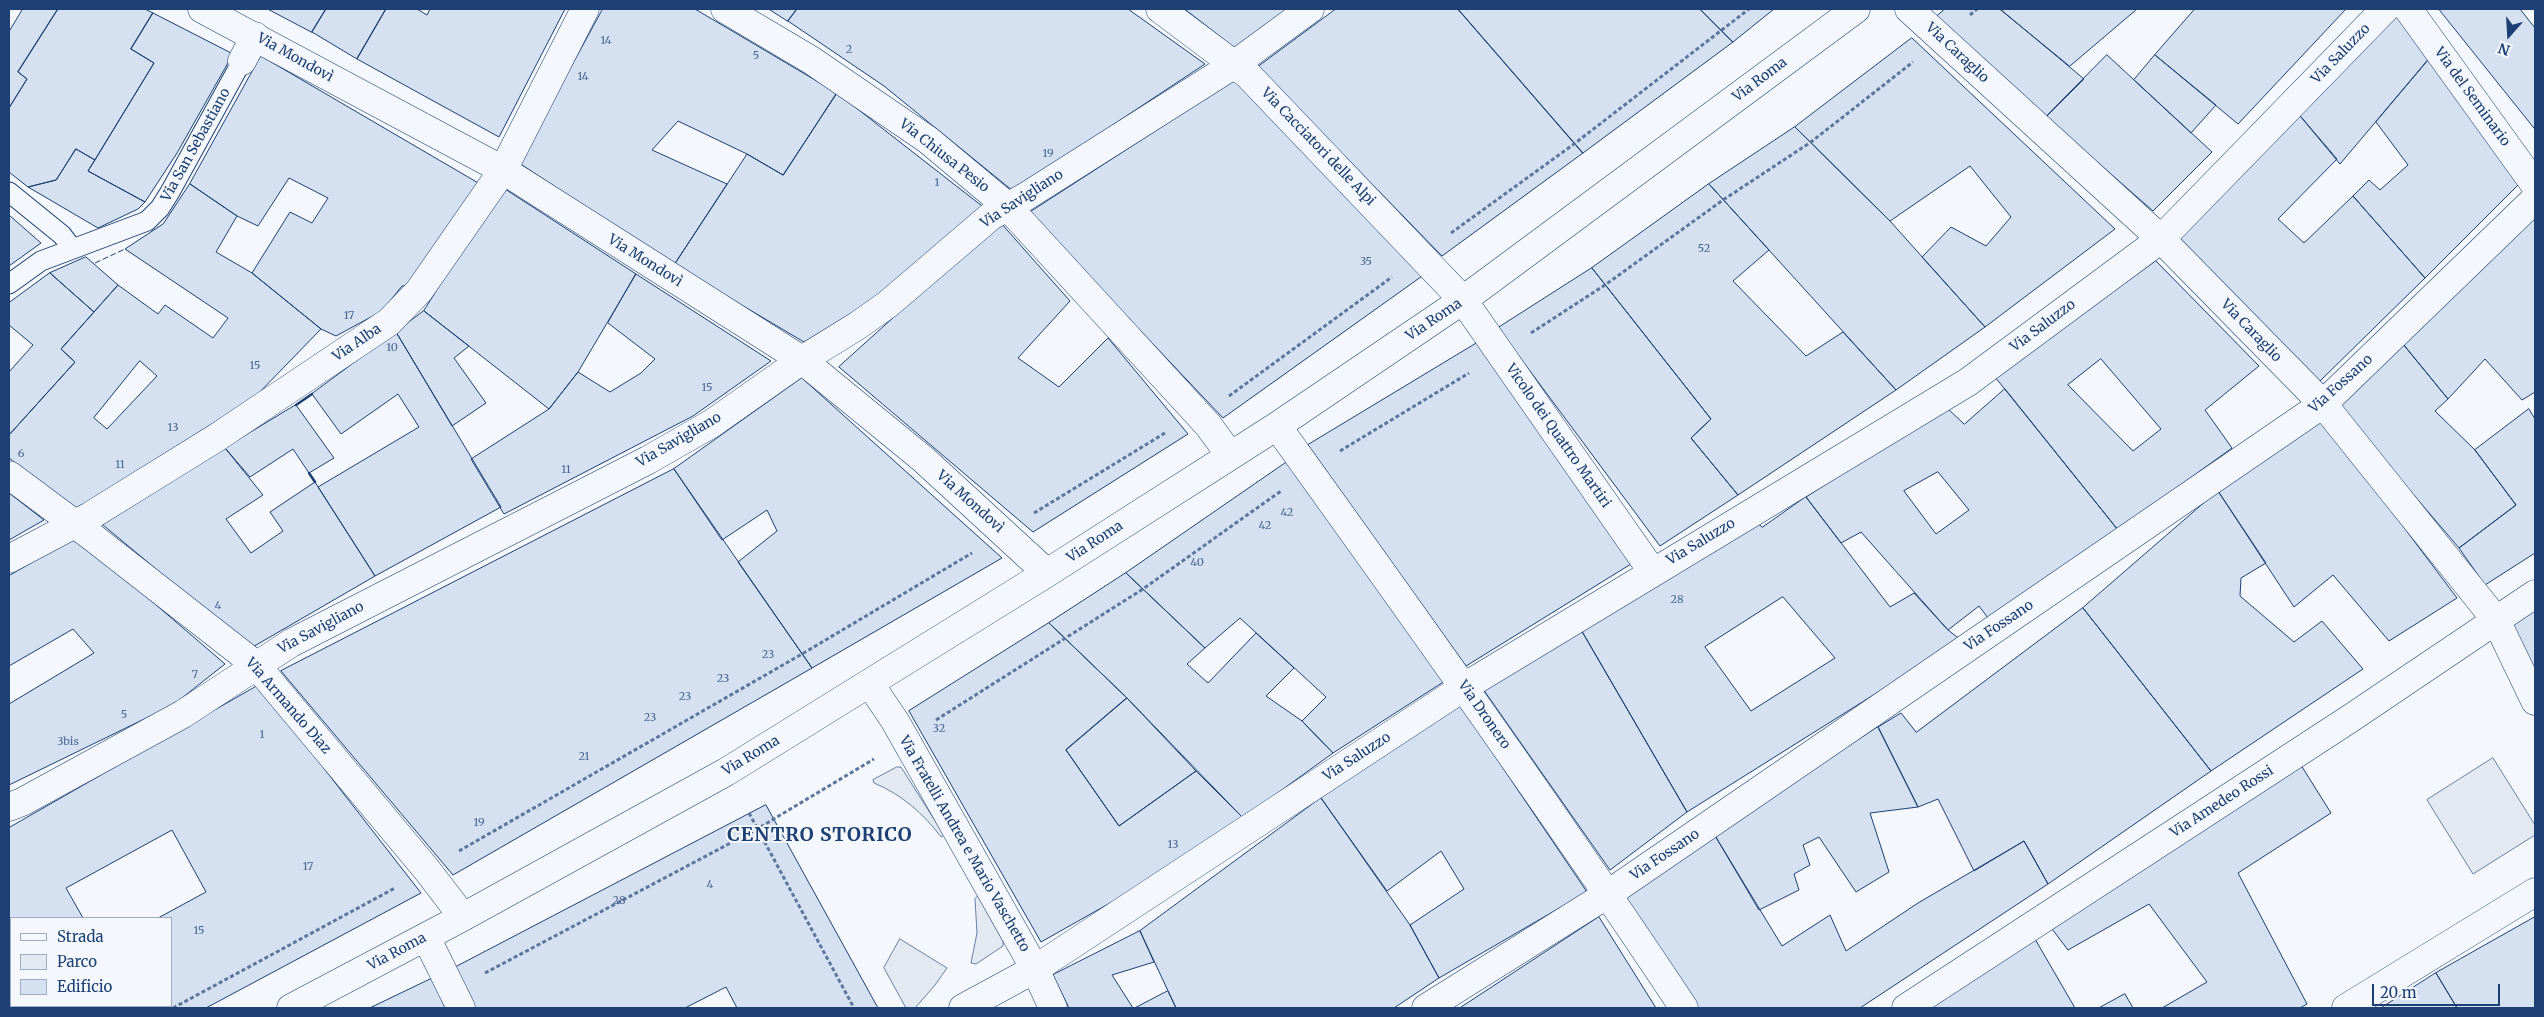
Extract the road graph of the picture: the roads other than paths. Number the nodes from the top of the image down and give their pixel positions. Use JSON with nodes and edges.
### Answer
{"nodes":[{"id":1,"x":202,"y":9,"type":"edge"},
{"id":2,"x":585,"y":9,"type":"edge"},
{"id":3,"x":725,"y":9,"type":"edge"},
{"id":4,"x":1160,"y":9,"type":"edge"},
{"id":5,"x":1310,"y":9,"type":"edge"},
{"id":6,"x":1856,"y":9,"type":"edge"},
{"id":7,"x":1909,"y":9,"type":"edge"},
{"id":8,"x":2385,"y":9,"type":"edge"},
{"id":9,"x":2408,"y":9,"type":"edge"},
{"id":10,"x":255,"y":36,"type":"junction"},
{"id":11,"x":242,"y":61,"type":"joint"},
{"id":12,"x":1235,"y":64,"type":"junction"},
{"id":13,"x":502,"y":170,"type":"junction"},
{"id":14,"x":2535,"y":185,"type":"edge"},
{"id":15,"x":9,"y":192,"type":"edge"},
{"id":16,"x":2535,"y":199,"type":"edge"},
{"id":17,"x":1007,"y":206,"type":"junction"},
{"id":18,"x":2161,"y":239,"type":"junction"},
{"id":19,"x":72,"y":248,"type":"junction"},
{"id":20,"x":9,"y":284,"type":"edge"},
{"id":21,"x":1463,"y":300,"type":"junction"},
{"id":22,"x":802,"y":360,"type":"junction"},
{"id":23,"x":2323,"y":404,"type":"junction"},
{"id":24,"x":1277,"y":426,"type":"junction"},
{"id":25,"x":1230,"y":455,"type":"junction"},
{"id":26,"x":9,"y":475,"type":"edge"},
{"id":27,"x":74,"y":524,"type":"junction"},
{"id":28,"x":9,"y":559,"type":"edge"},
{"id":29,"x":1652,"y":571,"type":"junction"},
{"id":30,"x":1048,"y":572,"type":"junction"},
{"id":31,"x":2535,"y":594,"type":"edge"},
{"id":32,"x":2496,"y":620,"type":"junction"},
{"id":33,"x":256,"y":665,"type":"junction"},
{"id":34,"x":870,"y":684,"type":"junction"},
{"id":35,"x":1464,"y":687,"type":"junction"},
{"id":36,"x":2535,"y":701,"type":"edge"},
{"id":37,"x":9,"y":807,"type":"edge"},
{"id":38,"x":2535,"y":892,"type":"edge"},
{"id":39,"x":1608,"y":894,"type":"junction"},
{"id":40,"x":463,"y":917,"type":"junction"},
{"id":41,"x":426,"y":937,"type":"junction"},
{"id":42,"x":1035,"y":969,"type":"junction"},
{"id":43,"x":291,"y":1008,"type":"edge"},
{"id":44,"x":461,"y":1008,"type":"edge"},
{"id":45,"x":962,"y":1008,"type":"edge"},
{"id":46,"x":1052,"y":1008,"type":"edge"},
{"id":47,"x":1426,"y":1008,"type":"edge"},
{"id":48,"x":1684,"y":1008,"type":"edge"},
{"id":49,"x":1906,"y":1008,"type":"edge"},
{"id":50,"x":2346,"y":1008,"type":"edge"}],
"edges":[{"from":1,"to":10,"type":"street","name":"Via Mondovì"},
{"from":2,"to":13,"type":"street","name":"Via Alba"},
{"from":3,"to":17,"type":"street","name":"Via Chiusa Pesio"},
{"from":4,"to":12,"type":"street","name":"Via Cacciatori delle Alpi"},
{"from":5,"to":12,"type":"street","name":"Via Savigliano"},
{"from":6,"to":21,"type":"street","name":"Via Roma"},
{"from":7,"to":18,"type":"street","name":"Via Caraglio"},
{"from":8,"to":18,"type":"street","name":"Via Saluzzo"},
{"from":9,"to":14,"type":"street","name":"Via del Seminario"},
{"from":10,"to":11,"type":"street","name":"Via San Sebastiano"},
{"from":10,"to":13,"type":"street","name":"Via Mondovì"},
{"from":11,"to":19,"type":"lane","name":"Via San Sebastiano"},
{"from":12,"to":17,"type":"street","name":"Via Savigliano"},
{"from":12,"to":21,"type":"street","name":"Via Cacciatori delle Alpi"},
{"from":13,"to":22,"type":"street","name":"Via Mondovì"},
{"from":13,"to":27,"type":"street","name":"Via Alba"},
{"from":15,"to":19,"type":"lane"},
{"from":16,"to":23,"type":"street","name":"Via Fossano"},
{"from":17,"to":22,"type":"street","name":"Via Savigliano"},
{"from":17,"to":25,"type":"street","name":"Via Chiusa Pesio"},
{"from":18,"to":23,"type":"street","name":"Via Caraglio"},
{"from":18,"to":29,"type":"street","name":"Via Saluzzo"},
{"from":19,"to":20,"type":"lane","name":"Via San Sebastiano"},
{"from":21,"to":24,"type":"street","name":"Via Roma"},
{"from":21,"to":29,"type":"street","name":"Vicolo dei Quattro Martiri"},
{"from":22,"to":30,"type":"street","name":"Via Mondovì"},
{"from":22,"to":33,"type":"street","name":"Via Savigliano"},
{"from":23,"to":32,"type":"street","name":"Via Caraglio"},
{"from":23,"to":39,"type":"street","name":"Via Fossano"},
{"from":24,"to":25,"type":"street","name":"Via Roma"},
{"from":24,"to":35,"type":"street","name":"Via Dronero"},
{"from":25,"to":30,"type":"street","name":"Via Roma"},
{"from":26,"to":27,"type":"street","name":"Via Armando Diaz"},
{"from":27,"to":28,"type":"street","name":"Via Alba"},
{"from":27,"to":33,"type":"street","name":"Via Armando Diaz"},
{"from":29,"to":35,"type":"street","name":"Via Saluzzo"},
{"from":30,"to":34,"type":"street","name":"Via Roma"},
{"from":31,"to":32,"type":"street","name":"Via Amedeo Rossi"},
{"from":32,"to":36,"type":"street","name":"Via Caraglio"},
{"from":32,"to":49,"type":"street","name":"Via Amedeo Rossi"},
{"from":33,"to":37,"type":"street","name":"Via Savigliano"},
{"from":33,"to":40,"type":"street","name":"Via Armando Diaz"},
{"from":34,"to":40,"type":"street","name":"Via Roma"},
{"from":34,"to":42,"type":"street","name":"Via Fratelli Andrea e Mario Vaschetto"},
{"from":35,"to":39,"type":"street","name":"Via Dronero"},
{"from":35,"to":42,"type":"street","name":"Via Saluzzo"},
{"from":38,"to":50,"type":"street"},
{"from":39,"to":47,"type":"street","name":"Via Fossano"},
{"from":39,"to":48,"type":"street","name":"Via Dronero"},
{"from":40,"to":41,"type":"street","name":"Via Roma"},
{"from":41,"to":43,"type":"street","name":"Via Roma"},
{"from":41,"to":44,"type":"street"},
{"from":42,"to":45,"type":"street","name":"Via Saluzzo"},
{"from":42,"to":46,"type":"street","name":"Via Fratelli Andrea e Mario Vaschetto"}]}
